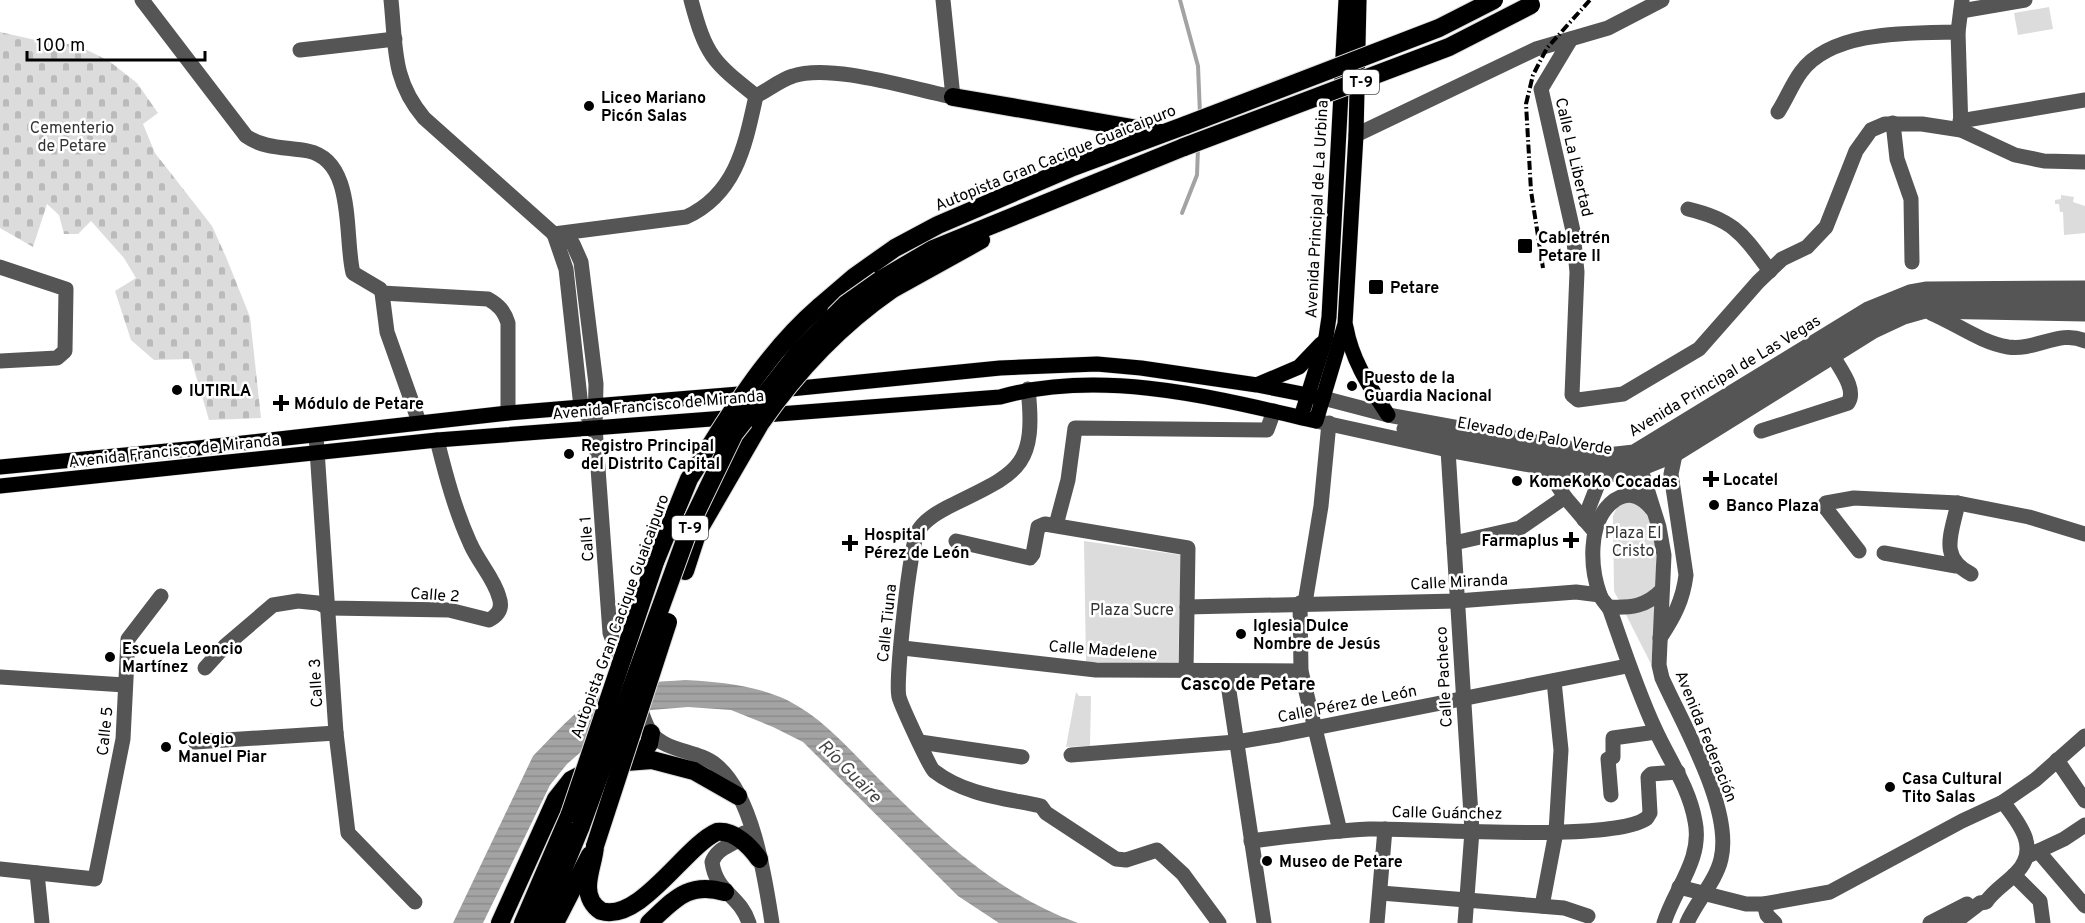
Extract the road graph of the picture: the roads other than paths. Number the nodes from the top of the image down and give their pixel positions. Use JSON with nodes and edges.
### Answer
{"nodes":[{"id":1,"x":142,"y":0,"type":"edge"},
{"id":2,"x":391,"y":0,"type":"edge"},
{"id":3,"x":691,"y":0,"type":"edge"},
{"id":4,"x":943,"y":0,"type":"edge"},
{"id":5,"x":1346,"y":0,"type":"edge"},
{"id":6,"x":1359,"y":0,"type":"edge"},
{"id":7,"x":1494,"y":0,"type":"edge"},
{"id":8,"x":1662,"y":0,"type":"edge"},
{"id":9,"x":2025,"y":0,"type":"edge"},
{"id":10,"x":1536,"y":3,"type":"edge"},
{"id":11,"x":1962,"y":5,"type":"edge"},
{"id":12,"x":1958,"y":32,"type":"junction"},
{"id":13,"x":395,"y":39,"type":"junction"},
{"id":14,"x":1571,"y":39,"type":"junction"},
{"id":15,"x":300,"y":50,"type":"dead end"},
{"id":16,"x":756,"y":96,"type":"junction"},
{"id":17,"x":953,"y":97,"type":"junction"},
{"id":18,"x":2085,"y":100,"type":"edge"},
{"id":19,"x":1778,"y":112,"type":"dead end"},
{"id":20,"x":1893,"y":123,"type":"junction"},
{"id":21,"x":1960,"y":126,"type":"junction"},
{"id":22,"x":1162,"y":133,"type":"junction"},
{"id":23,"x":1356,"y":135,"type":"junction"},
{"id":24,"x":2085,"y":162,"type":"edge"},
{"id":25,"x":1688,"y":209,"type":"dead end"},
{"id":26,"x":554,"y":234,"type":"junction"},
{"id":27,"x":1912,"y":262,"type":"dead end"},
{"id":28,"x":0,"y":267,"type":"edge"},
{"id":29,"x":1770,"y":271,"type":"junction"},
{"id":30,"x":886,"y":285,"type":"junction"},
{"id":31,"x":2085,"y":288,"type":"edge"},
{"id":32,"x":382,"y":293,"type":"junction"},
{"id":33,"x":2085,"y":301,"type":"edge"},
{"id":34,"x":1925,"y":311,"type":"junction"},
{"id":35,"x":2085,"y":314,"type":"edge"},
{"id":36,"x":1345,"y":324,"type":"junction"},
{"id":37,"x":1326,"y":337,"type":"junction"},
{"id":38,"x":2085,"y":341,"type":"edge"},
{"id":39,"x":1833,"y":356,"type":"junction"},
{"id":40,"x":0,"y":361,"type":"edge"},
{"id":41,"x":1257,"y":385,"type":"junction"},
{"id":42,"x":1028,"y":389,"type":"junction"},
{"id":43,"x":1315,"y":396,"type":"junction"},
{"id":44,"x":598,"y":406,"type":"junction"},
{"id":45,"x":581,"y":407,"type":"junction"},
{"id":46,"x":1274,"y":411,"type":"junction"},
{"id":47,"x":508,"y":413,"type":"junction"},
{"id":48,"x":1388,"y":415,"type":"junction"},
{"id":49,"x":1315,"y":420,"type":"junction"},
{"id":50,"x":419,"y":422,"type":"junction"},
{"id":51,"x":595,"y":426,"type":"junction"},
{"id":52,"x":1404,"y":429,"type":"junction"},
{"id":53,"x":1761,"y":431,"type":"dead end"},
{"id":54,"x":316,"y":435,"type":"junction"},
{"id":55,"x":1377,"y":435,"type":"junction"},
{"id":56,"x":437,"y":440,"type":"junction"},
{"id":57,"x":1448,"y":450,"type":"junction"},
{"id":58,"x":1634,"y":452,"type":"junction"},
{"id":59,"x":318,"y":454,"type":"junction"},
{"id":60,"x":1607,"y":455,"type":"junction"},
{"id":61,"x":1675,"y":455,"type":"junction"},
{"id":62,"x":0,"y":467,"type":"edge"},
{"id":63,"x":1546,"y":468,"type":"junction"},
{"id":64,"x":1641,"y":469,"type":"junction"},
{"id":65,"x":1604,"y":475,"type":"junction"},
{"id":66,"x":0,"y":486,"type":"edge"},
{"id":67,"x":1565,"y":498,"type":"junction"},
{"id":68,"x":1958,"y":503,"type":"junction"},
{"id":69,"x":1652,"y":509,"type":"junction"},
{"id":70,"x":1056,"y":525,"type":"junction"},
{"id":71,"x":1589,"y":526,"type":"junction"},
{"id":72,"x":2085,"y":534,"type":"edge"},
{"id":73,"x":956,"y":541,"type":"dead end"},
{"id":74,"x":1454,"y":543,"type":"junction"},
{"id":75,"x":1859,"y":551,"type":"dead end"},
{"id":76,"x":1884,"y":553,"type":"dead end"},
{"id":77,"x":1956,"y":566,"type":"junction"},
{"id":78,"x":1971,"y":574,"type":"dead end"},
{"id":79,"x":1662,"y":590,"type":"junction"},
{"id":80,"x":161,"y":596,"type":"dead end"},
{"id":81,"x":1457,"y":601,"type":"junction"},
{"id":82,"x":1604,"y":601,"type":"junction"},
{"id":83,"x":1308,"y":603,"type":"junction"},
{"id":84,"x":1186,"y":607,"type":"junction"},
{"id":85,"x":329,"y":608,"type":"junction"},
{"id":86,"x":1660,"y":638,"type":"junction"},
{"id":87,"x":903,"y":648,"type":"junction"},
{"id":88,"x":1627,"y":666,"type":"junction"},
{"id":89,"x":206,"y":668,"type":"dead end"},
{"id":90,"x":1226,"y":671,"type":"junction"},
{"id":91,"x":1301,"y":671,"type":"junction"},
{"id":92,"x":1186,"y":672,"type":"junction"},
{"id":93,"x":0,"y":677,"type":"edge"},
{"id":94,"x":1554,"y":681,"type":"junction"},
{"id":95,"x":125,"y":685,"type":"junction"},
{"id":96,"x":1462,"y":698,"type":"junction"},
{"id":97,"x":1316,"y":727,"type":"junction"},
{"id":98,"x":1656,"y":732,"type":"junction"},
{"id":99,"x":336,"y":733,"type":"junction"},
{"id":100,"x":651,"y":733,"type":"junction"},
{"id":101,"x":2084,"y":739,"type":"edge"},
{"id":102,"x":195,"y":742,"type":"dead end"},
{"id":103,"x":920,"y":742,"type":"junction"},
{"id":104,"x":1236,"y":742,"type":"junction"},
{"id":105,"x":1071,"y":755,"type":"dead end"},
{"id":106,"x":1022,"y":757,"type":"dead end"},
{"id":107,"x":634,"y":759,"type":"junction"},
{"id":108,"x":2057,"y":760,"type":"junction"},
{"id":109,"x":1678,"y":772,"type":"junction"},
{"id":110,"x":1611,"y":795,"type":"dead end"},
{"id":111,"x":738,"y":796,"type":"junction"},
{"id":112,"x":2085,"y":801,"type":"edge"},
{"id":113,"x":2003,"y":802,"type":"junction"},
{"id":114,"x":747,"y":818,"type":"junction"},
{"id":115,"x":575,"y":820,"type":"junction"},
{"id":116,"x":2085,"y":825,"type":"edge"},
{"id":117,"x":1384,"y":829,"type":"junction"},
{"id":118,"x":1340,"y":831,"type":"junction"},
{"id":119,"x":1472,"y":831,"type":"junction"},
{"id":120,"x":1556,"y":832,"type":"junction"},
{"id":121,"x":740,"y":840,"type":"junction"},
{"id":122,"x":1251,"y":841,"type":"junction"},
{"id":123,"x":595,"y":846,"type":"junction"},
{"id":124,"x":2032,"y":854,"type":"junction"},
{"id":125,"x":759,"y":859,"type":"junction"},
{"id":126,"x":0,"y":869,"type":"edge"},
{"id":127,"x":37,"y":873,"type":"junction"},
{"id":128,"x":2014,"y":875,"type":"junction"},
{"id":129,"x":1679,"y":887,"type":"junction"},
{"id":130,"x":725,"y":892,"type":"junction"},
{"id":131,"x":1381,"y":893,"type":"junction"},
{"id":132,"x":1703,"y":894,"type":"junction"},
{"id":133,"x":768,"y":896,"type":"junction"},
{"id":134,"x":415,"y":902,"type":"dead end"},
{"id":135,"x":1467,"y":902,"type":"junction"},
{"id":136,"x":1986,"y":902,"type":"junction"},
{"id":137,"x":1764,"y":904,"type":"junction"},
{"id":138,"x":1542,"y":906,"type":"junction"},
{"id":139,"x":2085,"y":906,"type":"edge"},
{"id":140,"x":1588,"y":916,"type":"dead end"},
{"id":141,"x":748,"y":922,"type":"edge"},
{"id":142,"x":42,"y":923,"type":"edge"},
{"id":143,"x":500,"y":923,"type":"edge"},
{"id":144,"x":523,"y":923,"type":"edge"},
{"id":145,"x":541,"y":923,"type":"edge"},
{"id":146,"x":555,"y":923,"type":"edge"},
{"id":147,"x":649,"y":923,"type":"edge"},
{"id":148,"x":772,"y":923,"type":"edge"},
{"id":149,"x":778,"y":923,"type":"edge"},
{"id":150,"x":1219,"y":923,"type":"edge"},
{"id":151,"x":1264,"y":923,"type":"edge"},
{"id":152,"x":1377,"y":923,"type":"edge"},
{"id":153,"x":1466,"y":923,"type":"edge"},
{"id":154,"x":1664,"y":923,"type":"edge"},
{"id":155,"x":1687,"y":923,"type":"edge"},
{"id":156,"x":1775,"y":923,"type":"edge"},
{"id":157,"x":1930,"y":923,"type":"edge"},
{"id":158,"x":1954,"y":923,"type":"edge"},
{"id":159,"x":2043,"y":923,"type":"edge"}],
"edges":[{"from":1,"to":32,"type":"street"},
{"from":2,"to":13,"type":"street","name":"Calle 1"},
{"from":3,"to":16,"type":"street"},
{"from":4,"to":17,"type":"street"},
{"from":5,"to":37,"type":"main road","name":"Avenida Principal de La Urbina"},
{"from":6,"to":23,"type":"main road","name":"Avenida Principal de La Urbina"},
{"from":7,"to":22,"type":"highway","name":"Autopista Gran Cacique Guaicaipuro","number":"T-9","bridge":true},
{"from":8,"to":14,"type":"street"},
{"from":9,"to":11,"type":"street"},
{"from":10,"to":30,"type":"highway","name":"Autopista Gran Cacique Guaicaipuro","number":"T-9","bridge":true},
{"from":11,"to":12,"type":"street"},
{"from":12,"to":19,"type":"street"},
{"from":12,"to":21,"type":"street"},
{"from":13,"to":15,"type":"street"},
{"from":13,"to":26,"type":"street","name":"Calle 1"},
{"from":14,"to":23,"type":"street"},
{"from":14,"to":29,"type":"street","name":"Calle La Libertad"},
{"from":16,"to":17,"type":"street"},
{"from":16,"to":26,"type":"street"},
{"from":17,"to":22,"type":"highway"},
{"from":18,"to":21,"type":"street"},
{"from":20,"to":21,"type":"street"},
{"from":20,"to":27,"type":"street"},
{"from":20,"to":29,"type":"street"},
{"from":21,"to":24,"type":"street"},
{"from":22,"to":115,"type":"highway","name":"Autopista Gran Cacique Guaicaipuro","number":"T-9","bridge":true},
{"from":23,"to":36,"type":"main road","name":"Avenida Principal de La Urbina"},
{"from":25,"to":29,"type":"street"},
{"from":26,"to":44,"type":"street","name":"Calle 1"},
{"from":26,"to":45,"type":"street"},
{"from":28,"to":40,"type":"street"},
{"from":30,"to":115,"type":"highway","name":"Autopista Gran Cacique Guaicaipuro","number":"T-9","bridge":true},
{"from":30,"to":123,"type":"highway","name":"Autopista Gran Cacique Guaicaipuro","number":"T-9","bridge":true},
{"from":31,"to":58,"type":"street","name":"Avenida Principal de Las Vegas"},
{"from":32,"to":47,"type":"street"},
{"from":32,"to":50,"type":"street"},
{"from":33,"to":52,"type":"street","name":"Elevado de Palo Verde","bridge":true},
{"from":34,"to":35,"type":"street"},
{"from":34,"to":38,"type":"street"},
{"from":34,"to":39,"type":"street"},
{"from":36,"to":43,"type":"main road","name":"Avenida Principal de La Urbina"},
{"from":36,"to":48,"type":"main road"},
{"from":37,"to":41,"type":"main road"},
{"from":37,"to":43,"type":"main road","name":"Avenida Principal de La Urbina"},
{"from":39,"to":53,"type":"street"},
{"from":39,"to":61,"type":"street"},
{"from":41,"to":43,"type":"main road","name":"Avenida Francisco de Miranda"},
{"from":41,"to":44,"type":"main road","name":"Avenida Francisco de Miranda"},
{"from":42,"to":46,"type":"main road","name":"Avenida Francisco de Miranda"},
{"from":42,"to":51,"type":"main road","name":"Avenida Francisco de Miranda"},
{"from":42,"to":87,"type":"street","name":"Calle Tiuna"},
{"from":43,"to":48,"type":"street","name":"Avenida Principal de Las Vegas"},
{"from":43,"to":49,"type":"main road","name":"Avenida Principal de La Urbina"},
{"from":44,"to":45,"type":"main road","name":"Avenida Francisco de Miranda"},
{"from":44,"to":51,"type":"street","name":"Calle 1"},
{"from":45,"to":47,"type":"main road","name":"Avenida Francisco de Miranda"},
{"from":45,"to":51,"type":"street"},
{"from":46,"to":49,"type":"main road","name":"Avenida Francisco de Miranda"},
{"from":46,"to":70,"type":"street"},
{"from":47,"to":50,"type":"main road","name":"Avenida Francisco de Miranda"},
{"from":48,"to":52,"type":"street","name":"Elevado de Palo Verde"},
{"from":48,"to":60,"type":"street","name":"Avenida Principal de Las Vegas"},
{"from":49,"to":55,"type":"street"},
{"from":49,"to":83,"type":"street"},
{"from":50,"to":54,"type":"main road","name":"Avenida Francisco de Miranda"},
{"from":51,"to":56,"type":"main road","name":"Avenida Francisco de Miranda"},
{"from":51,"to":100,"type":"street","name":"Calle 1","bridge":true},
{"from":52,"to":55,"type":"street","name":"Elevado de Palo Verde"},
{"from":54,"to":59,"type":"street","name":"Calle 3"},
{"from":54,"to":62,"type":"main road","name":"Avenida Francisco de Miranda"},
{"from":55,"to":57,"type":"street"},
{"from":56,"to":59,"type":"main road","name":"Avenida Francisco de Miranda"},
{"from":56,"to":85,"type":"street","name":"Calle 2"},
{"from":57,"to":63,"type":"street"},
{"from":57,"to":74,"type":"street","name":"Calle Pacheco"},
{"from":58,"to":60,"type":"street","name":"Avenida Principal de Las Vegas"},
{"from":58,"to":64,"type":"street"},
{"from":59,"to":66,"type":"main road","name":"Avenida Francisco de Miranda"},
{"from":59,"to":85,"type":"street","name":"Calle 3"},
{"from":60,"to":65,"type":"street"},
{"from":61,"to":64,"type":"street"},
{"from":61,"to":86,"type":"street"},
{"from":63,"to":65,"type":"street"},
{"from":63,"to":67,"type":"street"},
{"from":64,"to":65,"type":"street"},
{"from":64,"to":69,"type":"street"},
{"from":65,"to":71,"type":"street"},
{"from":67,"to":71,"type":"street"},
{"from":67,"to":74,"type":"street"},
{"from":68,"to":72,"type":"street"},
{"from":68,"to":75,"type":"street"},
{"from":68,"to":77,"type":"street"},
{"from":69,"to":71,"type":"street"},
{"from":69,"to":79,"type":"street"},
{"from":70,"to":73,"type":"street"},
{"from":70,"to":84,"type":"street"},
{"from":71,"to":82,"type":"street"},
{"from":74,"to":81,"type":"street","name":"Calle Pacheco"},
{"from":76,"to":77,"type":"street"},
{"from":77,"to":78,"type":"street"},
{"from":79,"to":82,"type":"street"},
{"from":79,"to":86,"type":"street","name":"Avenida Federación"},
{"from":80,"to":95,"type":"street","name":"Calle 5"},
{"from":81,"to":82,"type":"street","name":"Calle Miranda"},
{"from":81,"to":83,"type":"street","name":"Calle Miranda"},
{"from":81,"to":96,"type":"street","name":"Calle Pacheco"},
{"from":82,"to":88,"type":"street"},
{"from":83,"to":84,"type":"street","name":"Calle Miranda"},
{"from":83,"to":91,"type":"street"},
{"from":84,"to":92,"type":"street"},
{"from":85,"to":89,"type":"street","name":"Calle 2"},
{"from":85,"to":99,"type":"street","name":"Calle 3"},
{"from":86,"to":132,"type":"street","name":"Avenida Federación"},
{"from":87,"to":92,"type":"street","name":"Calle Madelene"},
{"from":87,"to":103,"type":"street","name":"Calle Tiuna"},
{"from":88,"to":94,"type":"street","name":"Calle Pérez de León"},
{"from":88,"to":98,"type":"street"},
{"from":90,"to":91,"type":"street","name":"Calle Madelene"},
{"from":90,"to":92,"type":"street","name":"Calle Madelene"},
{"from":90,"to":104,"type":"street"},
{"from":91,"to":97,"type":"street"},
{"from":93,"to":95,"type":"street"},
{"from":94,"to":96,"type":"street","name":"Calle Pérez de León"},
{"from":94,"to":120,"type":"street"},
{"from":95,"to":127,"type":"street","name":"Calle 5"},
{"from":96,"to":97,"type":"street","name":"Calle Pérez de León"},
{"from":96,"to":119,"type":"street","name":"Calle Pacheco"},
{"from":97,"to":104,"type":"street","name":"Calle Pérez de León"},
{"from":97,"to":118,"type":"street"},
{"from":98,"to":109,"type":"street"},
{"from":98,"to":110,"type":"street"},
{"from":99,"to":102,"type":"street"},
{"from":99,"to":134,"type":"street","name":"Calle 3"},
{"from":100,"to":107,"type":"highway"},
{"from":100,"to":111,"type":"street"},
{"from":101,"to":108,"type":"street"},
{"from":103,"to":106,"type":"street"},
{"from":103,"to":150,"type":"street","name":"Calle Tiuna"},
{"from":104,"to":105,"type":"street","name":"Calle Pérez de León"},
{"from":104,"to":122,"type":"street"},
{"from":107,"to":111,"type":"highway"},
{"from":107,"to":143,"type":"highway"},
{"from":108,"to":112,"type":"street"},
{"from":108,"to":113,"type":"street"},
{"from":109,"to":120,"type":"street","name":"Calle Guánchez"},
{"from":109,"to":129,"type":"street"},
{"from":111,"to":114,"type":"street"},
{"from":113,"to":124,"type":"street"},
{"from":113,"to":137,"type":"street"},
{"from":114,"to":121,"type":"street"},
{"from":114,"to":125,"type":"street"},
{"from":115,"to":144,"type":"highway","name":"Autopista Gran Cacique Guaicaipuro","number":"T-9"},
{"from":115,"to":145,"type":"highway","name":"Autopista Gran Cacique Guaicaipuro","number":"T-9"},
{"from":116,"to":124,"type":"street"},
{"from":117,"to":118,"type":"street","name":"Calle Guánchez"},
{"from":117,"to":119,"type":"street","name":"Calle Guánchez"},
{"from":117,"to":131,"type":"street"},
{"from":118,"to":122,"type":"street","name":"Calle Guánchez"},
{"from":119,"to":120,"type":"street","name":"Calle Guánchez"},
{"from":119,"to":135,"type":"street","name":"Calle Pacheco"},
{"from":120,"to":138,"type":"street"},
{"from":121,"to":123,"type":"highway"},
{"from":121,"to":125,"type":"highway"},
{"from":121,"to":130,"type":"street"},
{"from":122,"to":151,"type":"street"},
{"from":123,"to":146,"type":"highway","name":"Autopista Gran Cacique Guaicaipuro","number":"T-9"},
{"from":124,"to":128,"type":"street"},
{"from":124,"to":139,"type":"street"},
{"from":125,"to":133,"type":"street"},
{"from":126,"to":127,"type":"street"},
{"from":127,"to":142,"type":"street"},
{"from":128,"to":136,"type":"street"},
{"from":128,"to":159,"type":"street"},
{"from":129,"to":132,"type":"street"},
{"from":129,"to":154,"type":"street"},
{"from":130,"to":141,"type":"street"},
{"from":130,"to":147,"type":"highway"},
{"from":131,"to":135,"type":"street"},
{"from":131,"to":152,"type":"street"},
{"from":132,"to":137,"type":"street"},
{"from":132,"to":155,"type":"street","name":"Avenida Federación"},
{"from":133,"to":148,"type":"street"},
{"from":133,"to":149,"type":"street"},
{"from":135,"to":138,"type":"street"},
{"from":135,"to":153,"type":"street","name":"Calle Pacheco"},
{"from":136,"to":157,"type":"street"},
{"from":136,"to":158,"type":"street"},
{"from":137,"to":156,"type":"street"},
{"from":138,"to":140,"type":"street"}]}
